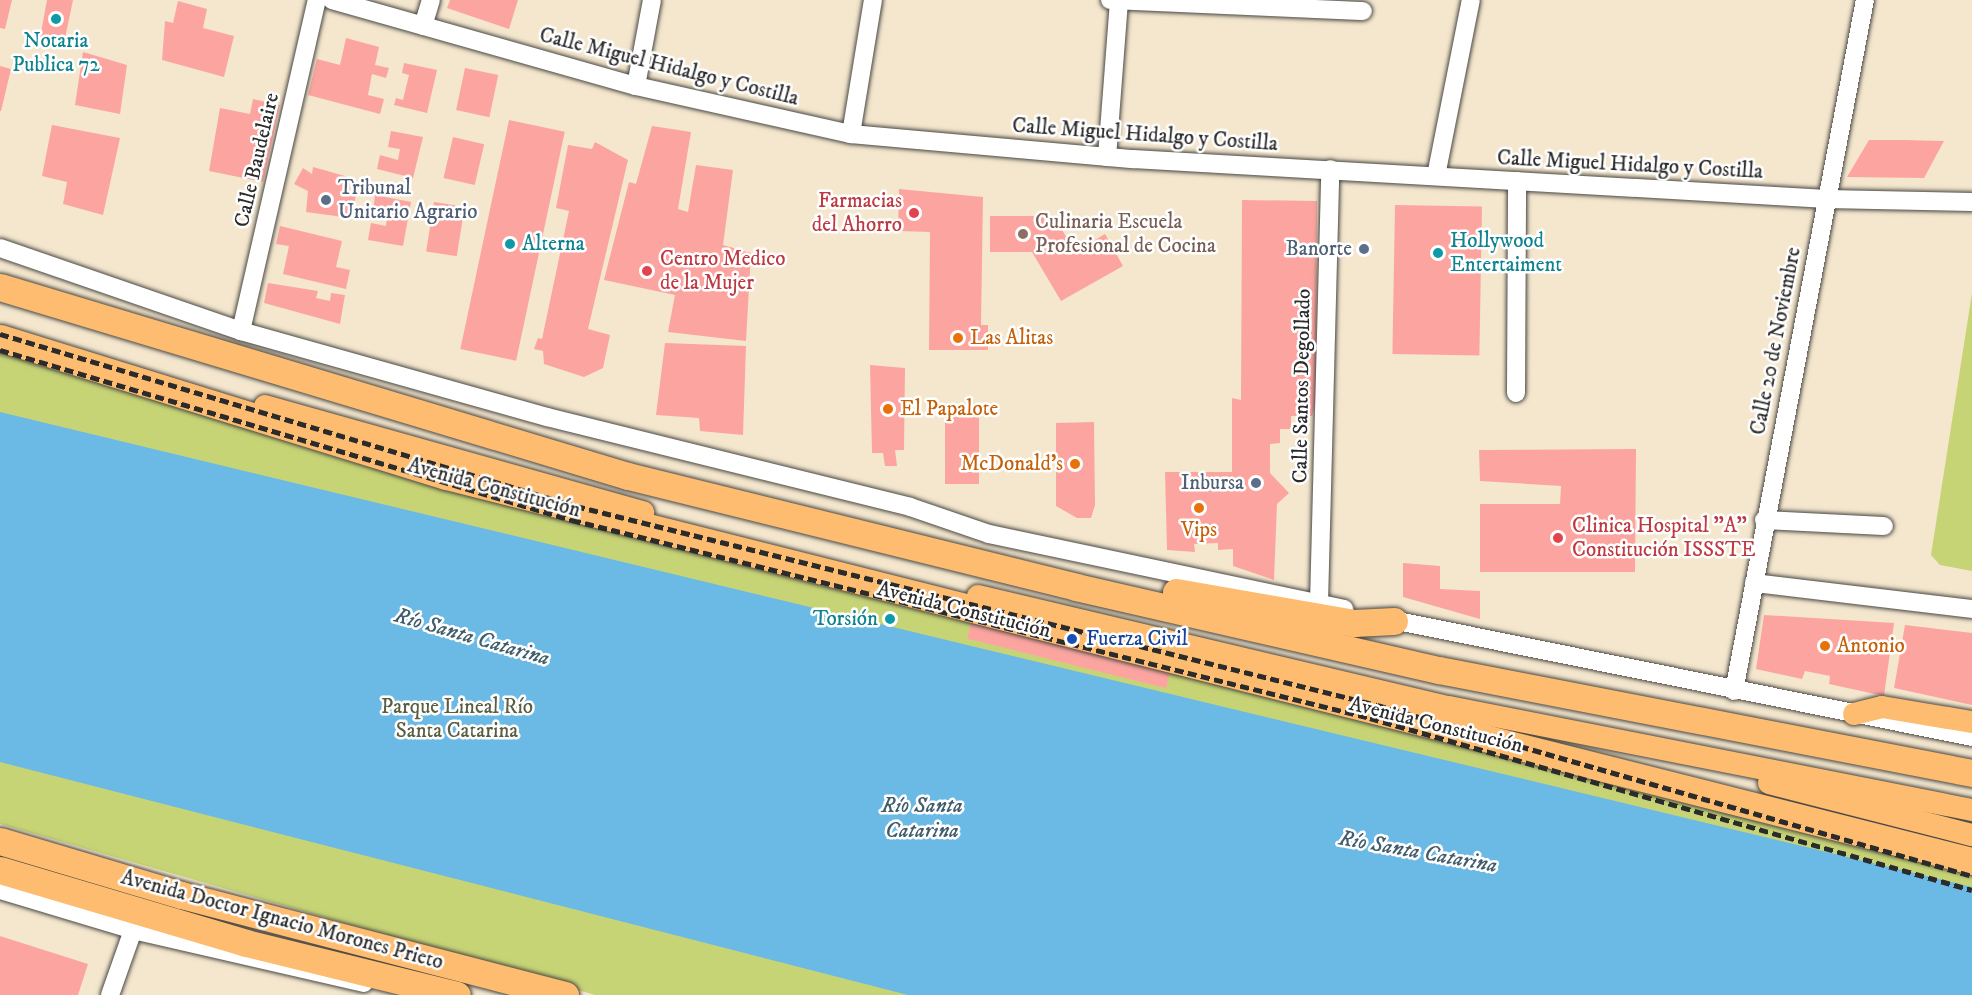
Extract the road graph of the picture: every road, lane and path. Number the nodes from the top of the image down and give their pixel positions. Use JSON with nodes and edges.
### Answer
{"nodes":[{"id":1,"x":317,"y":0,"type":"edge"},
{"id":2,"x":332,"y":0,"type":"edge"},
{"id":3,"x":431,"y":0,"type":"edge"},
{"id":4,"x":652,"y":0,"type":"edge"},
{"id":5,"x":873,"y":0,"type":"edge"},
{"id":6,"x":1471,"y":0,"type":"edge"},
{"id":7,"x":1865,"y":0,"type":"edge"},
{"id":8,"x":1116,"y":1,"type":"edge"},
{"id":9,"x":1363,"y":10,"type":"dead end"},
{"id":10,"x":423,"y":26,"type":"junction"},
{"id":11,"x":636,"y":86,"type":"junction"},
{"id":12,"x":851,"y":134,"type":"junction"},
{"id":13,"x":1107,"y":157,"type":"junction"},
{"id":14,"x":1330,"y":169,"type":"junction"},
{"id":15,"x":1436,"y":176,"type":"junction"},
{"id":16,"x":1517,"y":181,"type":"junction"},
{"id":17,"x":1827,"y":199,"type":"junction"},
{"id":18,"x":1972,"y":202,"type":"edge"},
{"id":19,"x":0,"y":248,"type":"edge"},
{"id":20,"x":0,"y":286,"type":"edge"},
{"id":21,"x":0,"y":324,"type":"edge"},
{"id":22,"x":241,"y":331,"type":"junction"},
{"id":23,"x":0,"y":338,"type":"edge"},
{"id":24,"x":1516,"y":393,"type":"dead end"},
{"id":25,"x":1764,"y":520,"type":"junction"},
{"id":26,"x":1884,"y":526,"type":"dead end"},
{"id":27,"x":1754,"y":583,"type":"junction"},
{"id":28,"x":1076,"y":587,"type":"junction"},
{"id":29,"x":1320,"y":603,"type":"junction"},
{"id":30,"x":1972,"y":609,"type":"edge"},
{"id":31,"x":1394,"y":621,"type":"junction"},
{"id":32,"x":1734,"y":691,"type":"junction"},
{"id":33,"x":1854,"y":714,"type":"joint"},
{"id":34,"x":1971,"y":732,"type":"edge"},
{"id":35,"x":1632,"y":744,"type":"junction"},
{"id":36,"x":1963,"y":771,"type":"edge"},
{"id":37,"x":1972,"y":810,"type":"edge"},
{"id":38,"x":1972,"y":835,"type":"edge"},
{"id":39,"x":0,"y":841,"type":"edge"},
{"id":40,"x":1972,"y":861,"type":"edge"},
{"id":41,"x":0,"y":870,"type":"edge"},
{"id":42,"x":0,"y":890,"type":"edge"},
{"id":43,"x":133,"y":930,"type":"junction"},
{"id":44,"x":401,"y":982,"type":"junction"},
{"id":45,"x":110,"y":995,"type":"edge"},
{"id":46,"x":457,"y":995,"type":"edge"},
{"id":47,"x":565,"y":995,"type":"edge"}],
"edges":[{"from":1,"to":22,"type":"street","name":"Calle Baudelaire"},
{"from":2,"to":10,"type":"street","name":"Calle Miguel Hidalgo y Costilla"},
{"from":3,"to":10,"type":"street"},
{"from":4,"to":11,"type":"street"},
{"from":5,"to":12,"type":"street"},
{"from":6,"to":15,"type":"street"},
{"from":7,"to":17,"type":"street","name":"Calle 20 de Noviembre"},
{"from":8,"to":9,"type":"street"},
{"from":8,"to":13,"type":"street"},
{"from":10,"to":11,"type":"street","name":"Calle Miguel Hidalgo y Costilla"},
{"from":11,"to":12,"type":"street","name":"Calle Miguel Hidalgo y Costilla"},
{"from":12,"to":13,"type":"street","name":"Calle Miguel Hidalgo y Costilla"},
{"from":13,"to":14,"type":"street","name":"Calle Miguel Hidalgo y Costilla"},
{"from":14,"to":15,"type":"street","name":"Calle Miguel Hidalgo y Costilla"},
{"from":14,"to":29,"type":"street","name":"Calle Santos Degollado"},
{"from":15,"to":16,"type":"street","name":"Calle Miguel Hidalgo y Costilla"},
{"from":16,"to":17,"type":"street","name":"Calle Miguel Hidalgo y Costilla"},
{"from":16,"to":24,"type":"street"},
{"from":17,"to":18,"type":"street","name":"Calle Miguel Hidalgo y Costilla"},
{"from":17,"to":25,"type":"street","name":"Calle 20 de Noviembre"},
{"from":19,"to":22,"type":"street"},
{"from":20,"to":28,"type":"highway"},
{"from":21,"to":35,"type":"main road","name":"Avenida Constitución"},
{"from":22,"to":29,"type":"street"},
{"from":23,"to":40,"type":"highway","name":"Avenida Constitución"},
{"from":25,"to":26,"type":"street"},
{"from":25,"to":27,"type":"street","name":"Calle 20 de Noviembre"},
{"from":27,"to":30,"type":"street"},
{"from":27,"to":32,"type":"street","name":"Calle 20 de Noviembre"},
{"from":28,"to":31,"type":"highway"},
{"from":28,"to":36,"type":"highway"},
{"from":29,"to":31,"type":"street"},
{"from":31,"to":32,"type":"street"},
{"from":32,"to":33,"type":"street"},
{"from":33,"to":34,"type":"main road"},
{"from":35,"to":37,"type":"main road","name":"Avenida Constitución"},
{"from":35,"to":38,"type":"main road"},
{"from":39,"to":47,"type":"highway","name":"Avenida Doctor Ignacio Morones Prieto"},
{"from":41,"to":44,"type":"highway","name":"Avenida Doctor Ignacio Morones Prieto"},
{"from":42,"to":43,"type":"street","name":"Avenida Doctor Ignacio Morones Prieto"},
{"from":43,"to":44,"type":"street","name":"Avenida Doctor Ignacio Morones Prieto"},
{"from":43,"to":45,"type":"street"},
{"from":44,"to":46,"type":"highway","name":"Avenida Doctor Ignacio Morones Prieto"}]}
